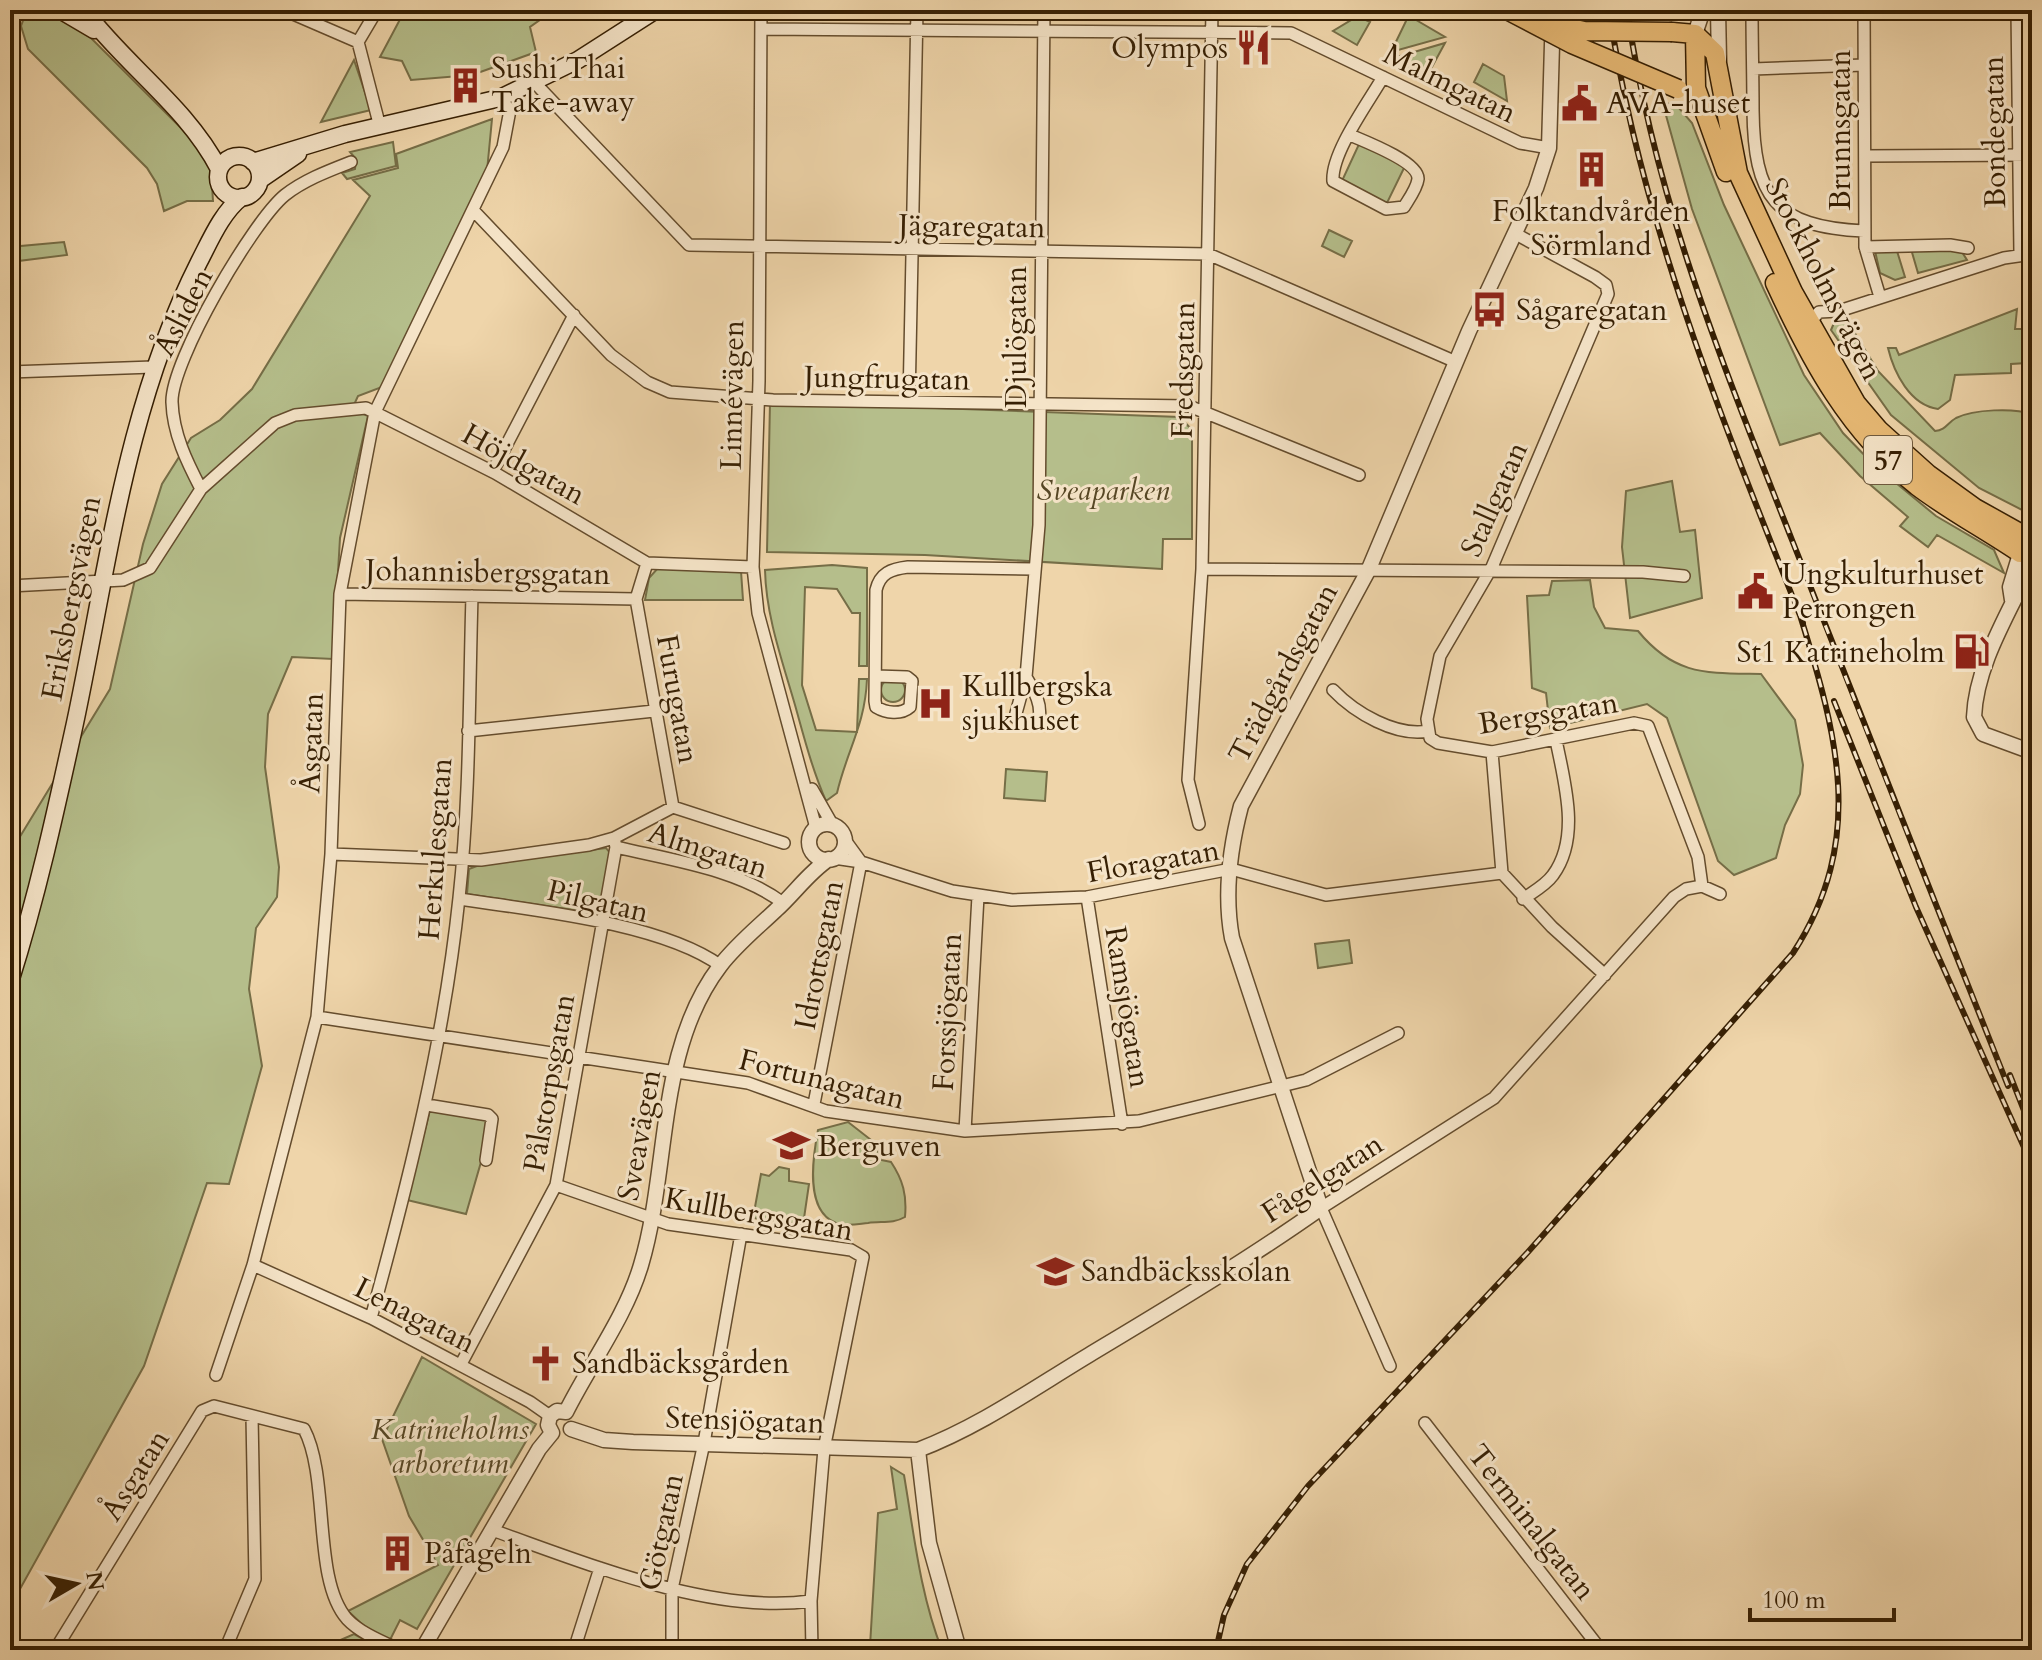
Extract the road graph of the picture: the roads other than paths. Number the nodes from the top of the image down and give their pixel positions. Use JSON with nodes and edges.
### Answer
{"nodes":[{"id":1,"x":60,"y":10,"type":"edge"},
{"id":2,"x":84,"y":10,"type":"edge"},
{"id":3,"x":284,"y":10,"type":"edge"},
{"id":4,"x":377,"y":10,"type":"edge"},
{"id":5,"x":656,"y":10,"type":"edge"},
{"id":6,"x":761,"y":10,"type":"edge"},
{"id":7,"x":917,"y":10,"type":"edge"},
{"id":8,"x":1044,"y":10,"type":"edge"},
{"id":9,"x":1212,"y":10,"type":"edge"},
{"id":10,"x":1507,"y":10,"type":"edge"},
{"id":11,"x":1527,"y":10,"type":"edge"},
{"id":12,"x":1553,"y":10,"type":"edge"},
{"id":13,"x":1703,"y":10,"type":"edge"},
{"id":14,"x":1718,"y":10,"type":"edge"},
{"id":15,"x":1752,"y":10,"type":"edge"},
{"id":16,"x":1864,"y":10,"type":"edge"},
{"id":17,"x":2017,"y":10,"type":"edge"},
{"id":18,"x":761,"y":29,"type":"junction"},
{"id":19,"x":916,"y":29,"type":"junction"},
{"id":20,"x":1045,"y":30,"type":"junction"},
{"id":21,"x":1211,"y":32,"type":"junction"},
{"id":22,"x":1695,"y":34,"type":"junction"},
{"id":23,"x":102,"y":35,"type":"junction"},
{"id":24,"x":358,"y":42,"type":"junction"},
{"id":25,"x":1719,"y":60,"type":"junction"},
{"id":26,"x":1864,"y":65,"type":"junction"},
{"id":27,"x":1753,"y":69,"type":"junction"},
{"id":28,"x":1383,"y":77,"type":"junction"},
{"id":29,"x":535,"y":83,"type":"junction"},
{"id":30,"x":1687,"y":89,"type":"junction"},
{"id":31,"x":500,"y":98,"type":"junction"},
{"id":32,"x":380,"y":127,"type":"junction"},
{"id":33,"x":194,"y":131,"type":"junction"},
{"id":34,"x":1350,"y":135,"type":"junction"},
{"id":35,"x":1549,"y":148,"type":"junction"},
{"id":36,"x":303,"y":150,"type":"junction"},
{"id":37,"x":2019,"y":155,"type":"junction"},
{"id":38,"x":2032,"y":155,"type":"edge"},
{"id":39,"x":1865,"y":156,"type":"junction"},
{"id":40,"x":232,"y":157,"type":"junction"},
{"id":41,"x":253,"y":162,"type":"junction"},
{"id":42,"x":351,"y":162,"type":"dead end"},
{"id":43,"x":219,"y":169,"type":"junction"},
{"id":44,"x":260,"y":180,"type":"junction"},
{"id":45,"x":222,"y":189,"type":"junction"},
{"id":46,"x":242,"y":197,"type":"junction"},
{"id":47,"x":473,"y":210,"type":"junction"},
{"id":48,"x":1864,"y":231,"type":"junction"},
{"id":49,"x":1514,"y":233,"type":"junction"},
{"id":50,"x":214,"y":234,"type":"junction"},
{"id":51,"x":758,"y":247,"type":"junction"},
{"id":52,"x":1865,"y":247,"type":"junction"},
{"id":53,"x":1968,"y":248,"type":"dead end"},
{"id":54,"x":911,"y":249,"type":"junction"},
{"id":55,"x":1040,"y":251,"type":"junction"},
{"id":56,"x":1208,"y":254,"type":"junction"},
{"id":57,"x":2026,"y":254,"type":"edge"},
{"id":58,"x":1880,"y":297,"type":"junction"},
{"id":59,"x":574,"y":315,"type":"junction"},
{"id":60,"x":1802,"y":325,"type":"junction"},
{"id":61,"x":1456,"y":362,"type":"junction"},
{"id":62,"x":153,"y":367,"type":"junction"},
{"id":63,"x":10,"y":372,"type":"edge"},
{"id":64,"x":756,"y":398,"type":"junction"},
{"id":65,"x":909,"y":402,"type":"junction"},
{"id":66,"x":1039,"y":404,"type":"junction"},
{"id":67,"x":1206,"y":410,"type":"junction"},
{"id":68,"x":375,"y":412,"type":"junction"},
{"id":69,"x":493,"y":471,"type":"junction"},
{"id":70,"x":1359,"y":475,"type":"dead end"},
{"id":71,"x":201,"y":489,"type":"junction"},
{"id":72,"x":2027,"y":551,"type":"edge"},
{"id":73,"x":647,"y":563,"type":"junction"},
{"id":74,"x":753,"y":567,"type":"junction"},
{"id":75,"x":1033,"y":569,"type":"junction"},
{"id":76,"x":1202,"y":569,"type":"junction"},
{"id":77,"x":1368,"y":571,"type":"junction"},
{"id":78,"x":1488,"y":573,"type":"junction"},
{"id":79,"x":1684,"y":576,"type":"dead end"},
{"id":80,"x":104,"y":580,"type":"junction"},
{"id":81,"x":10,"y":586,"type":"edge"},
{"id":82,"x":340,"y":594,"type":"junction"},
{"id":83,"x":472,"y":596,"type":"junction"},
{"id":84,"x":636,"y":599,"type":"junction"},
{"id":85,"x":876,"y":676,"type":"dead end"},
{"id":86,"x":1026,"y":677,"type":"dead end"},
{"id":87,"x":1333,"y":690,"type":"dead end"},
{"id":88,"x":654,"y":711,"type":"junction"},
{"id":89,"x":468,"y":731,"type":"junction"},
{"id":90,"x":1428,"y":731,"type":"junction"},
{"id":91,"x":1556,"y":740,"type":"junction"},
{"id":92,"x":1492,"y":752,"type":"junction"},
{"id":93,"x":2032,"y":752,"type":"edge"},
{"id":94,"x":803,"y":774,"type":"junction"},
{"id":95,"x":673,"y":807,"type":"junction"},
{"id":96,"x":832,"y":824,"type":"junction"},
{"id":97,"x":1199,"y":824,"type":"dead end"},
{"id":98,"x":816,"y":828,"type":"junction"},
{"id":99,"x":845,"y":840,"type":"junction"},
{"id":100,"x":615,"y":842,"type":"junction"},
{"id":101,"x":784,"y":843,"type":"dead end"},
{"id":102,"x":811,"y":849,"type":"junction"},
{"id":103,"x":331,"y":854,"type":"junction"},
{"id":104,"x":463,"y":859,"type":"junction"},
{"id":105,"x":831,"y":859,"type":"junction"},
{"id":106,"x":861,"y":862,"type":"junction"},
{"id":107,"x":1231,"y":869,"type":"junction"},
{"id":108,"x":1502,"y":873,"type":"junction"},
{"id":109,"x":1702,"y":886,"type":"junction"},
{"id":110,"x":797,"y":890,"type":"junction"},
{"id":111,"x":1720,"y":894,"type":"dead end"},
{"id":112,"x":978,"y":896,"type":"junction"},
{"id":113,"x":1087,"y":897,"type":"junction"},
{"id":114,"x":459,"y":899,"type":"junction"},
{"id":115,"x":1523,"y":899,"type":"junction"},
{"id":116,"x":783,"y":903,"type":"junction"},
{"id":117,"x":603,"y":923,"type":"junction"},
{"id":118,"x":721,"y":966,"type":"junction"},
{"id":119,"x":1605,"y":975,"type":"junction"},
{"id":120,"x":10,"y":982,"type":"edge"},
{"id":121,"x":317,"y":1017,"type":"junction"},
{"id":122,"x":1398,"y":1033,"type":"dead end"},
{"id":123,"x":440,"y":1036,"type":"junction"},
{"id":124,"x":578,"y":1057,"type":"junction"},
{"id":125,"x":676,"y":1071,"type":"junction"},
{"id":126,"x":1282,"y":1086,"type":"junction"},
{"id":127,"x":814,"y":1104,"type":"junction"},
{"id":128,"x":427,"y":1105,"type":"junction"},
{"id":129,"x":1122,"y":1124,"type":"junction"},
{"id":130,"x":965,"y":1131,"type":"junction"},
{"id":131,"x":486,"y":1160,"type":"dead end"},
{"id":132,"x":556,"y":1185,"type":"junction"},
{"id":133,"x":1321,"y":1208,"type":"junction"},
{"id":134,"x":650,"y":1219,"type":"junction"},
{"id":135,"x":741,"y":1234,"type":"junction"},
{"id":136,"x":253,"y":1265,"type":"junction"},
{"id":137,"x":371,"y":1318,"type":"junction"},
{"id":138,"x":461,"y":1364,"type":"junction"},
{"id":139,"x":1390,"y":1366,"type":"dead end"},
{"id":140,"x":216,"y":1375,"type":"dead end"},
{"id":141,"x":566,"y":1412,"type":"junction"},
{"id":142,"x":252,"y":1416,"type":"junction"},
{"id":143,"x":550,"y":1416,"type":"junction"},
{"id":144,"x":1425,"y":1423,"type":"dead end"},
{"id":145,"x":571,"y":1429,"type":"junction"},
{"id":146,"x":552,"y":1433,"type":"junction"},
{"id":147,"x":704,"y":1443,"type":"junction"},
{"id":148,"x":824,"y":1449,"type":"junction"},
{"id":149,"x":918,"y":1450,"type":"junction"},
{"id":150,"x":492,"y":1530,"type":"junction"},
{"id":151,"x":600,"y":1568,"type":"junction"},
{"id":152,"x":672,"y":1589,"type":"junction"},
{"id":153,"x":811,"y":1601,"type":"junction"},
{"id":154,"x":55,"y":1650,"type":"edge"},
{"id":155,"x":225,"y":1650,"type":"edge"},
{"id":156,"x":400,"y":1650,"type":"edge"},
{"id":157,"x":422,"y":1650,"type":"edge"},
{"id":158,"x":574,"y":1650,"type":"edge"},
{"id":159,"x":672,"y":1650,"type":"edge"},
{"id":160,"x":812,"y":1650,"type":"edge"},
{"id":161,"x":959,"y":1650,"type":"edge"},
{"id":162,"x":1601,"y":1650,"type":"edge"}],
"edges":[{"from":1,"to":23,"type":"main road"},
{"from":2,"to":23,"type":"main road"},
{"from":3,"to":24,"type":"street"},
{"from":4,"to":24,"type":"street"},
{"from":5,"to":29,"type":"main road"},
{"from":6,"to":18,"type":"street","name":"Linnévägen"},
{"from":7,"to":19,"type":"street"},
{"from":8,"to":20,"type":"street","name":"Djulögatan"},
{"from":9,"to":21,"type":"street","name":"Fredsgatan"},
{"from":10,"to":30,"type":"main road","number":"57","bridge":true},
{"from":11,"to":22,"type":"main road","bridge":true},
{"from":12,"to":35,"type":"street","name":"Trädgårdsgatan"},
{"from":13,"to":22,"type":"street"},
{"from":14,"to":25,"type":"street"},
{"from":15,"to":27,"type":"street"},
{"from":16,"to":26,"type":"street","name":"Brunnsgatan"},
{"from":17,"to":37,"type":"street","name":"Bondegatan"},
{"from":18,"to":19,"type":"street","name":"Malmgatan"},
{"from":18,"to":51,"type":"street","name":"Linnévägen"},
{"from":19,"to":20,"type":"street","name":"Malmgatan"},
{"from":19,"to":54,"type":"street"},
{"from":20,"to":21,"type":"street","name":"Malmgatan"},
{"from":20,"to":55,"type":"street","name":"Djulögatan"},
{"from":21,"to":28,"type":"street","name":"Malmgatan"},
{"from":21,"to":56,"type":"street","name":"Fredsgatan"},
{"from":22,"to":25,"type":"main road"},
{"from":22,"to":30,"type":"main road"},
{"from":23,"to":33,"type":"main road"},
{"from":24,"to":32,"type":"street"},
{"from":25,"to":30,"type":"main road"},
{"from":25,"to":60,"type":"main road","name":"Stockholmsvägen","number":"57"},
{"from":26,"to":27,"type":"street"},
{"from":26,"to":39,"type":"street","name":"Brunnsgatan"},
{"from":27,"to":48,"type":"street"},
{"from":28,"to":34,"type":"street"},
{"from":28,"to":35,"type":"street","name":"Malmgatan"},
{"from":29,"to":31,"type":"main road"},
{"from":29,"to":51,"type":"street","name":"Jägaregatan"},
{"from":30,"to":60,"type":"main road","name":"Stockholmsvägen","number":"57"},
{"from":31,"to":32,"type":"main road"},
{"from":31,"to":47,"type":"street","name":"Åsgatan"},
{"from":32,"to":36,"type":"main road"},
{"from":33,"to":40,"type":"main road"},
{"from":33,"to":43,"type":"main road"},
{"from":34,"to":34,"type":"street"},
{"from":35,"to":49,"type":"street","name":"Trädgårdsgatan"},
{"from":36,"to":41,"type":"main road"},
{"from":36,"to":44,"type":"main road"},
{"from":37,"to":38,"type":"street"},
{"from":37,"to":39,"type":"street"},
{"from":37,"to":57,"type":"street","name":"Bondegatan"},
{"from":39,"to":48,"type":"street","name":"Brunnsgatan"},
{"from":40,"to":41,"type":"main road"},
{"from":40,"to":43,"type":"main road"},
{"from":41,"to":44,"type":"main road"},
{"from":42,"to":71,"type":"street","name":"Åsliden"},
{"from":43,"to":45,"type":"main road"},
{"from":44,"to":46,"type":"main road"},
{"from":45,"to":46,"type":"main road"},
{"from":45,"to":50,"type":"main road","name":"Eriksbergsvägen"},
{"from":46,"to":50,"type":"main road","name":"Eriksbergsvägen"},
{"from":47,"to":59,"type":"street","name":"Jungfrugatan"},
{"from":47,"to":68,"type":"street","name":"Åsgatan"},
{"from":48,"to":52,"type":"street","name":"Brunnsgatan"},
{"from":49,"to":61,"type":"street","name":"Trädgårdsgatan"},
{"from":49,"to":78,"type":"street","name":"Stallgatan"},
{"from":50,"to":62,"type":"main road","name":"Eriksbergsvägen"},
{"from":51,"to":54,"type":"street","name":"Jägaregatan"},
{"from":51,"to":64,"type":"street","name":"Linnévägen"},
{"from":52,"to":53,"type":"street"},
{"from":52,"to":58,"type":"street","name":"Brunnsgatan"},
{"from":54,"to":55,"type":"street","name":"Jägaregatan"},
{"from":54,"to":65,"type":"street"},
{"from":55,"to":56,"type":"street","name":"Jägaregatan"},
{"from":55,"to":66,"type":"street","name":"Djulögatan"},
{"from":56,"to":61,"type":"street","name":"Jägaregatan"},
{"from":56,"to":67,"type":"street","name":"Fredsgatan"},
{"from":57,"to":58,"type":"street"},
{"from":58,"to":60,"type":"street"},
{"from":59,"to":64,"type":"street","name":"Jungfrugatan"},
{"from":59,"to":69,"type":"street"},
{"from":60,"to":72,"type":"main road","name":"Stockholmsvägen","number":"57"},
{"from":61,"to":77,"type":"street","name":"Trädgårdsgatan"},
{"from":62,"to":63,"type":"street"},
{"from":62,"to":80,"type":"main road","name":"Eriksbergsvägen"},
{"from":64,"to":65,"type":"street","name":"Jungfrugatan"},
{"from":64,"to":74,"type":"street","name":"Linnévägen"},
{"from":65,"to":66,"type":"street","name":"Jungfrugatan"},
{"from":66,"to":67,"type":"street","name":"Jungfrugatan"},
{"from":66,"to":75,"type":"street","name":"Djulögatan"},
{"from":67,"to":70,"type":"street","name":"Jungfrugatan"},
{"from":67,"to":76,"type":"street","name":"Fredsgatan"},
{"from":68,"to":69,"type":"street","name":"Höjdgatan"},
{"from":68,"to":71,"type":"street"},
{"from":68,"to":82,"type":"street","name":"Åsgatan"},
{"from":69,"to":73,"type":"street","name":"Höjdgatan"},
{"from":71,"to":80,"type":"street"},
{"from":72,"to":93,"type":"street"},
{"from":73,"to":74,"type":"street","name":"Höjdgatan"},
{"from":73,"to":84,"type":"street"},
{"from":74,"to":94,"type":"street","name":"Linnévägen"},
{"from":75,"to":85,"type":"street"},
{"from":75,"to":86,"type":"street","name":"Djulögatan"},
{"from":76,"to":77,"type":"street"},
{"from":76,"to":97,"type":"street","name":"Fredsgatan"},
{"from":77,"to":78,"type":"street"},
{"from":77,"to":107,"type":"street","name":"Trädgårdsgatan"},
{"from":78,"to":79,"type":"street"},
{"from":78,"to":90,"type":"street","name":"Stallgatan"},
{"from":80,"to":81,"type":"street"},
{"from":80,"to":120,"type":"main road","name":"Eriksbergsvägen"},
{"from":82,"to":83,"type":"street","name":"Johannisbergsgatan"},
{"from":82,"to":103,"type":"street","name":"Åsgatan"},
{"from":83,"to":84,"type":"street","name":"Johannisbergsgatan"},
{"from":83,"to":89,"type":"street","name":"Herkulesgatan"},
{"from":84,"to":88,"type":"street","name":"Furugatan"},
{"from":87,"to":90,"type":"street","name":"Bergsgatan"},
{"from":88,"to":89,"type":"street"},
{"from":88,"to":95,"type":"street","name":"Furugatan"},
{"from":89,"to":104,"type":"street","name":"Herkulesgatan"},
{"from":90,"to":92,"type":"street","name":"Bergsgatan"},
{"from":91,"to":92,"type":"street","name":"Bergsgatan"},
{"from":91,"to":109,"type":"street","name":"Bergsgatan"},
{"from":91,"to":115,"type":"street"},
{"from":92,"to":108,"type":"street"},
{"from":94,"to":96,"type":"street","name":"Linnévägen"},
{"from":94,"to":98,"type":"street","name":"Linnévägen"},
{"from":95,"to":100,"type":"street"},
{"from":95,"to":101,"type":"street"},
{"from":96,"to":98,"type":"street"},
{"from":96,"to":99,"type":"street"},
{"from":98,"to":102,"type":"street"},
{"from":99,"to":105,"type":"street"},
{"from":99,"to":106,"type":"street"},
{"from":100,"to":104,"type":"street"},
{"from":100,"to":116,"type":"street","name":"Almgatan"},
{"from":100,"to":117,"type":"street","name":"Pålstorpsgatan"},
{"from":102,"to":105,"type":"street"},
{"from":102,"to":110,"type":"street","name":"Sveavägen"},
{"from":103,"to":104,"type":"street"},
{"from":103,"to":121,"type":"street","name":"Åsgatan"},
{"from":104,"to":114,"type":"street","name":"Herkulesgatan"},
{"from":105,"to":106,"type":"street","name":"Floragatan"},
{"from":105,"to":110,"type":"street","name":"Sveavägen"},
{"from":106,"to":112,"type":"street","name":"Floragatan"},
{"from":106,"to":127,"type":"street","name":"Idrottsgatan"},
{"from":107,"to":108,"type":"street","name":"Floragatan"},
{"from":107,"to":113,"type":"street","name":"Floragatan"},
{"from":107,"to":126,"type":"street","name":"Trädgårdsgatan"},
{"from":108,"to":115,"type":"street"},
{"from":109,"to":111,"type":"street"},
{"from":109,"to":119,"type":"street","name":"Fågelgatan"},
{"from":110,"to":116,"type":"street","name":"Sveavägen"},
{"from":112,"to":113,"type":"street","name":"Floragatan"},
{"from":112,"to":130,"type":"street","name":"Forssjögatan"},
{"from":113,"to":129,"type":"street","name":"Ramsjögatan"},
{"from":114,"to":117,"type":"street","name":"Pilgatan"},
{"from":114,"to":123,"type":"street","name":"Herkulesgatan"},
{"from":115,"to":119,"type":"street"},
{"from":116,"to":118,"type":"street","name":"Sveavägen"},
{"from":117,"to":118,"type":"street","name":"Pilgatan"},
{"from":117,"to":124,"type":"street","name":"Pålstorpsgatan"},
{"from":118,"to":125,"type":"street","name":"Sveavägen"},
{"from":119,"to":133,"type":"street","name":"Fågelgatan"},
{"from":121,"to":123,"type":"street","name":"Fortunagatan"},
{"from":121,"to":136,"type":"street","name":"Åsgatan"},
{"from":122,"to":126,"type":"street","name":"Fortunagatan"},
{"from":123,"to":124,"type":"street","name":"Fortunagatan"},
{"from":123,"to":128,"type":"street","name":"Herkulesgatan"},
{"from":124,"to":125,"type":"street","name":"Fortunagatan"},
{"from":124,"to":132,"type":"street","name":"Pålstorpsgatan"},
{"from":125,"to":127,"type":"street","name":"Fortunagatan"},
{"from":125,"to":134,"type":"street","name":"Sveavägen"},
{"from":126,"to":129,"type":"street","name":"Fortunagatan"},
{"from":126,"to":133,"type":"street","name":"Trädgårdsgatan"},
{"from":127,"to":130,"type":"street","name":"Fortunagatan"},
{"from":128,"to":131,"type":"street"},
{"from":128,"to":137,"type":"street","name":"Herkulesgatan"},
{"from":129,"to":130,"type":"street","name":"Fortunagatan"},
{"from":132,"to":134,"type":"street","name":"Kullbergsgatan"},
{"from":132,"to":138,"type":"street","name":"Pålstorpsgatan"},
{"from":133,"to":139,"type":"street","name":"Trädgårdsgatan"},
{"from":133,"to":149,"type":"street","name":"Fågelgatan"},
{"from":134,"to":135,"type":"street","name":"Kullbergsgatan"},
{"from":134,"to":141,"type":"street","name":"Sveavägen"},
{"from":135,"to":147,"type":"street","name":"Götgatan"},
{"from":135,"to":148,"type":"street","name":"Kullbergsgatan"},
{"from":136,"to":137,"type":"street","name":"Lenagatan"},
{"from":136,"to":140,"type":"street","name":"Åsgatan"},
{"from":137,"to":138,"type":"street","name":"Lenagatan"},
{"from":138,"to":143,"type":"street","name":"Lenagatan"},
{"from":141,"to":143,"type":"street"},
{"from":141,"to":145,"type":"street"},
{"from":142,"to":154,"type":"street","name":"Åsgatan"},
{"from":142,"to":155,"type":"street"},
{"from":142,"to":156,"type":"street","name":"Åsgatan"},
{"from":143,"to":146,"type":"street"},
{"from":144,"to":162,"type":"street","name":"Terminalgatan"},
{"from":145,"to":146,"type":"street"},
{"from":145,"to":147,"type":"street","name":"Stensjögatan"},
{"from":146,"to":150,"type":"street"},
{"from":147,"to":148,"type":"street","name":"Stensjögatan"},
{"from":147,"to":152,"type":"street","name":"Götgatan"},
{"from":148,"to":149,"type":"street","name":"Stensjögatan"},
{"from":148,"to":153,"type":"street"},
{"from":149,"to":161,"type":"street"},
{"from":150,"to":151,"type":"street"},
{"from":150,"to":157,"type":"street"},
{"from":151,"to":152,"type":"street"},
{"from":151,"to":158,"type":"street"},
{"from":152,"to":153,"type":"street"},
{"from":152,"to":159,"type":"street","name":"Götgatan"},
{"from":153,"to":160,"type":"street"}]}
